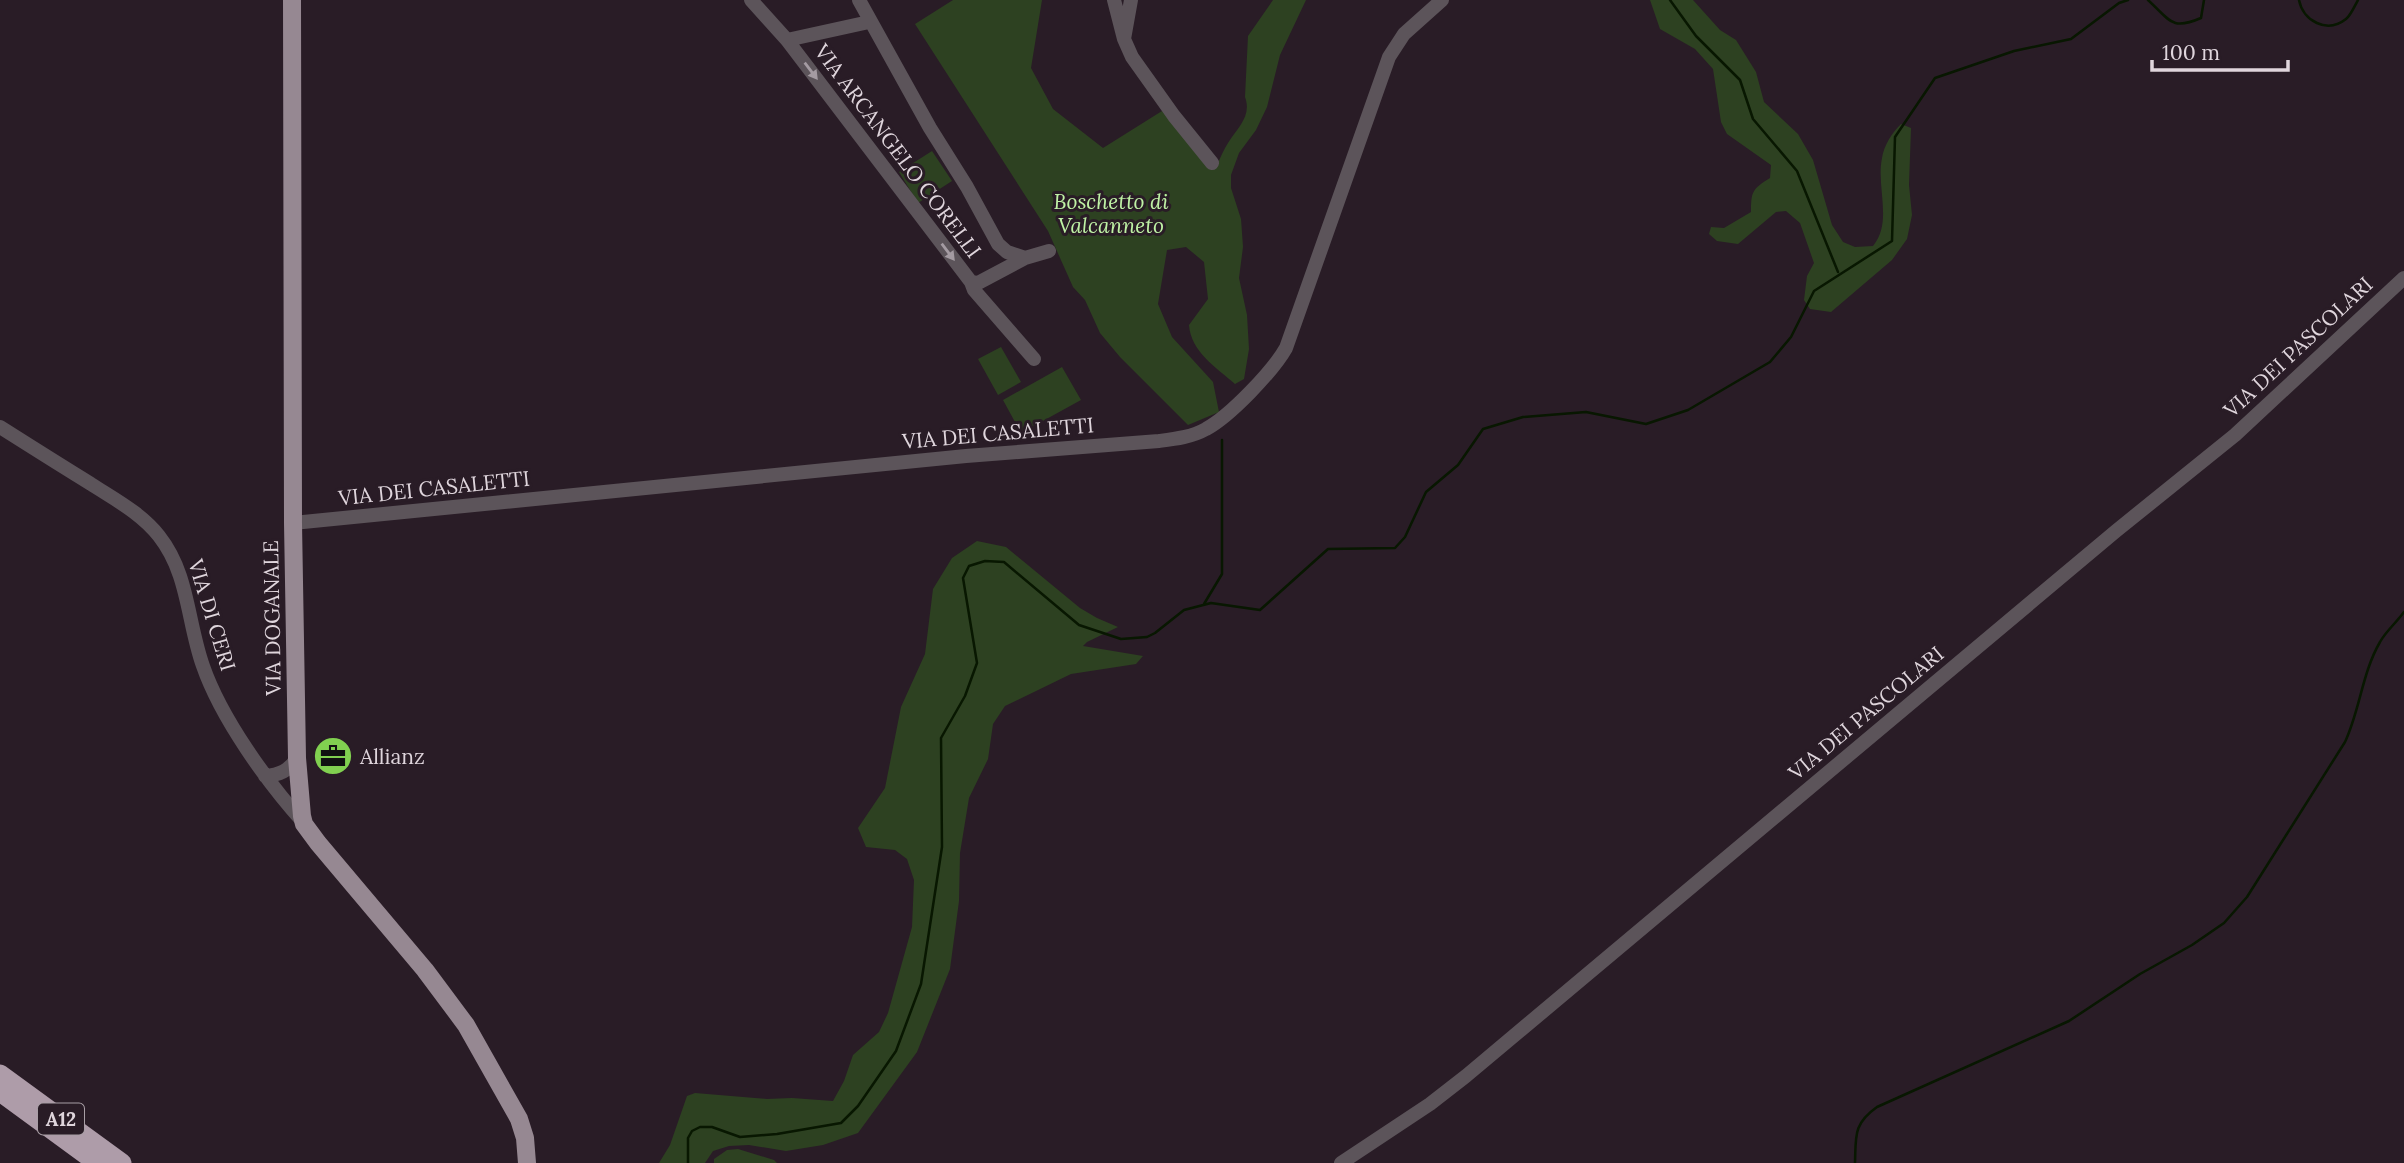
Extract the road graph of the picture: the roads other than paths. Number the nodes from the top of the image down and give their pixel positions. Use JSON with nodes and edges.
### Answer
{"nodes":[{"id":1,"x":292,"y":0,"type":"edge"},
{"id":2,"x":751,"y":0,"type":"edge"},
{"id":3,"x":859,"y":0,"type":"edge"},
{"id":4,"x":1114,"y":0,"type":"edge"},
{"id":5,"x":1131,"y":0,"type":"edge"},
{"id":6,"x":1442,"y":0,"type":"edge"},
{"id":7,"x":869,"y":22,"type":"junction"},
{"id":8,"x":1124,"y":39,"type":"junction"},
{"id":9,"x":787,"y":40,"type":"junction"},
{"id":10,"x":1212,"y":163,"type":"dead end"},
{"id":11,"x":1049,"y":251,"type":"dead end"},
{"id":12,"x":1025,"y":258,"type":"junction"},
{"id":13,"x":2404,"y":278,"type":"edge"},
{"id":14,"x":971,"y":282,"type":"junction"},
{"id":15,"x":1034,"y":359,"type":"dead end"},
{"id":16,"x":0,"y":427,"type":"edge"},
{"id":17,"x":293,"y":523,"type":"junction"},
{"id":18,"x":297,"y":758,"type":"junction"},
{"id":19,"x":265,"y":776,"type":"junction"},
{"id":20,"x":290,"y":799,"type":"junction"},
{"id":21,"x":0,"y":1074,"type":"edge"},
{"id":22,"x":0,"y":1092,"type":"edge"},
{"id":23,"x":97,"y":1163,"type":"edge"},
{"id":24,"x":122,"y":1163,"type":"edge"},
{"id":25,"x":527,"y":1163,"type":"edge"},
{"id":26,"x":1341,"y":1163,"type":"edge"}],
"edges":[{"from":1,"to":17,"type":"main road","name":"VIA DOGANALE"},
{"from":2,"to":9,"type":"street","name":"VIA ARCANGELO CORELLI"},
{"from":3,"to":7,"type":"street"},
{"from":4,"to":8,"type":"street"},
{"from":5,"to":8,"type":"street"},
{"from":6,"to":17,"type":"street","name":"VIA DEI CASALETTI"},
{"from":7,"to":9,"type":"street"},
{"from":7,"to":12,"type":"street"},
{"from":8,"to":10,"type":"street"},
{"from":9,"to":14,"type":"street","name":"VIA ARCANGELO CORELLI","one_way":true},
{"from":11,"to":12,"type":"street","name":"VIA ARCANGELO CORELLI"},
{"from":12,"to":14,"type":"street","name":"VIA ARCANGELO CORELLI"},
{"from":13,"to":26,"type":"street","name":"VIA DEI PASCOLARI"},
{"from":14,"to":15,"type":"street"},
{"from":16,"to":19,"type":"street","name":"VIA DI CERI"},
{"from":17,"to":18,"type":"main road","name":"VIA DOGANALE"},
{"from":18,"to":19,"type":"street"},
{"from":18,"to":20,"type":"main road","name":"VIA DOGANALE"},
{"from":19,"to":20,"type":"street"},
{"from":20,"to":25,"type":"main road","name":"VIA DOGANALE"},
{"from":21,"to":24,"type":"highway","number":"A12"},
{"from":22,"to":23,"type":"highway","number":"A12"}]}
